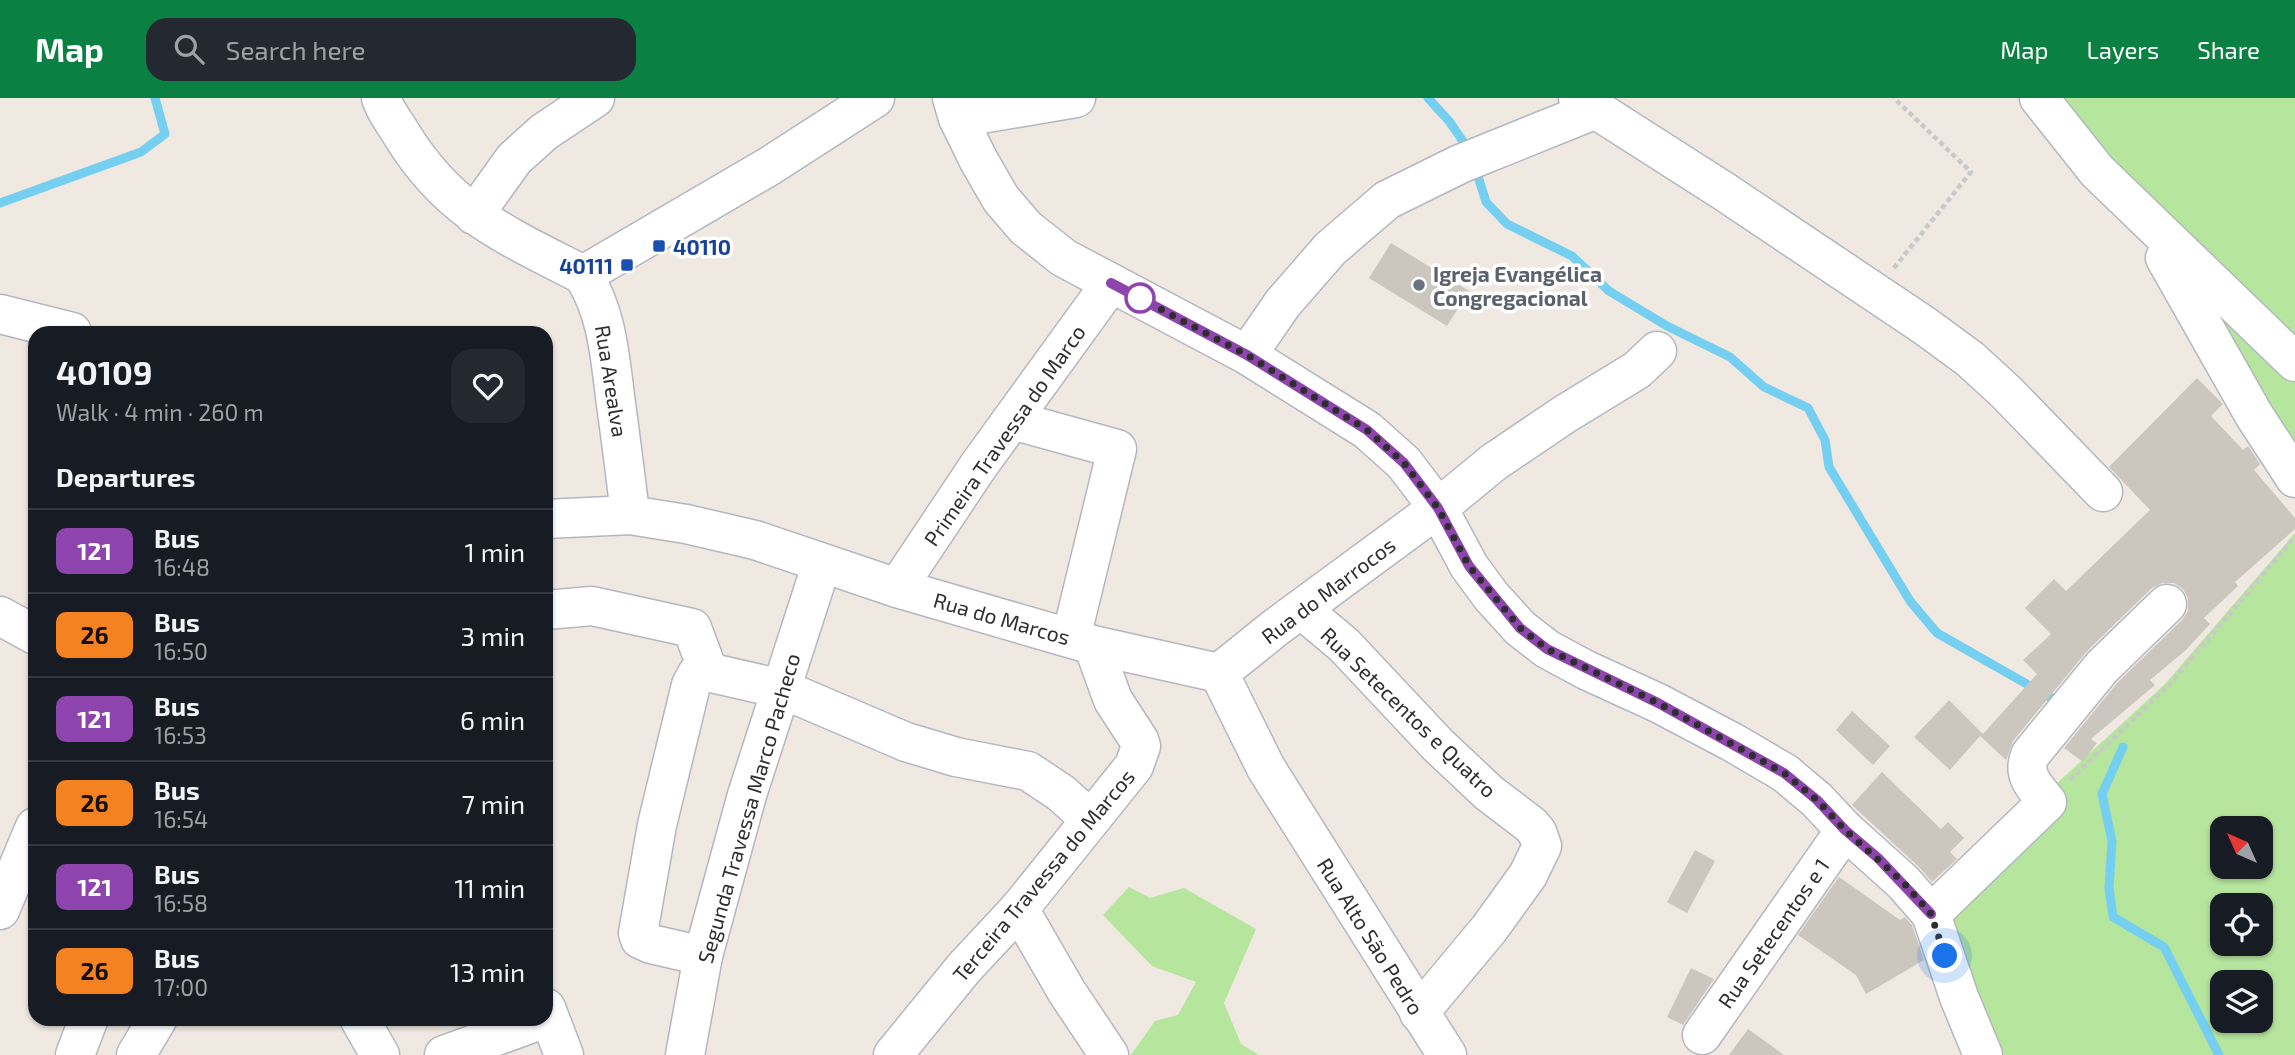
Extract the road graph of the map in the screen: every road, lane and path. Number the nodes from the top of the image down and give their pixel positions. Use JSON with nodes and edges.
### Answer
{"nodes":[{"id":1,"x":381,"y":98,"type":"edge"},
{"id":2,"x":595,"y":98,"type":"edge"},
{"id":3,"x":875,"y":98,"type":"edge"},
{"id":4,"x":1076,"y":98,"type":"edge"},
{"id":5,"x":1894,"y":98,"type":"edge"},
{"id":6,"x":2039,"y":98,"type":"edge"},
{"id":7,"x":1586,"y":104,"type":"edge"},
{"id":8,"x":955,"y":108,"type":"edge"},
{"id":9,"x":2134,"y":209,"type":"junction"},
{"id":10,"x":474,"y":215,"type":"junction"},
{"id":11,"x":583,"y":275,"type":"junction"},
{"id":12,"x":1111,"y":283,"type":"junction"},
{"id":13,"x":1874,"y":293,"type":"junction"},
{"id":14,"x":0,"y":314,"type":"edge"},
{"id":15,"x":48,"y":326,"type":"edge"},
{"id":16,"x":1657,"y":351,"type":"dead end"},
{"id":17,"x":1247,"y":355,"type":"junction"},
{"id":18,"x":2295,"y":362,"type":"edge"},
{"id":19,"x":1012,"y":420,"type":"junction"},
{"id":20,"x":2295,"y":478,"type":"edge"},
{"id":21,"x":2103,"y":492,"type":"dead end"},
{"id":22,"x":1438,"y":508,"type":"junction"},
{"id":23,"x":630,"y":516,"type":"junction"},
{"id":24,"x":553,"y":519,"type":"edge"},
{"id":25,"x":2295,"y":537,"type":"edge"},
{"id":26,"x":822,"y":563,"type":"junction"},
{"id":27,"x":897,"y":588,"type":"junction"},
{"id":28,"x":2167,"y":604,"type":"dead end"},
{"id":29,"x":553,"y":609,"type":"edge"},
{"id":30,"x":1301,"y":609,"type":"junction"},
{"id":31,"x":0,"y":617,"type":"edge"},
{"id":32,"x":28,"y":631,"type":"edge"},
{"id":33,"x":1082,"y":642,"type":"junction"},
{"id":34,"x":703,"y":672,"type":"junction"},
{"id":35,"x":1219,"y":673,"type":"junction"},
{"id":36,"x":782,"y":689,"type":"junction"},
{"id":37,"x":2047,"y":802,"type":"junction"},
{"id":38,"x":1090,"y":819,"type":"junction"},
{"id":39,"x":1845,"y":830,"type":"junction"},
{"id":40,"x":28,"y":844,"type":"edge"},
{"id":41,"x":1019,"y":909,"type":"junction"},
{"id":42,"x":0,"y":911,"type":"edge"},
{"id":43,"x":1931,"y":914,"type":"junction"},
{"id":44,"x":703,"y":956,"type":"junction"},
{"id":45,"x":1419,"y":1013,"type":"junction"},
{"id":46,"x":86,"y":1026,"type":"edge"},
{"id":47,"x":153,"y":1026,"type":"edge"},
{"id":48,"x":364,"y":1026,"type":"edge"},
{"id":49,"x":515,"y":1026,"type":"edge"},
{"id":50,"x":552,"y":1026,"type":"edge"},
{"id":51,"x":1702,"y":1035,"type":"dead end"},
{"id":52,"x":75,"y":1055,"type":"edge"},
{"id":53,"x":136,"y":1055,"type":"edge"},
{"id":54,"x":380,"y":1055,"type":"edge"},
{"id":55,"x":444,"y":1055,"type":"edge"},
{"id":56,"x":564,"y":1055,"type":"edge"},
{"id":57,"x":685,"y":1055,"type":"edge"},
{"id":58,"x":894,"y":1055,"type":"edge"},
{"id":59,"x":1109,"y":1055,"type":"edge"},
{"id":60,"x":1447,"y":1055,"type":"edge"},
{"id":61,"x":1983,"y":1055,"type":"edge"}],
"edges":[{"from":1,"to":10,"type":"street"},
{"from":2,"to":10,"type":"street"},
{"from":3,"to":11,"type":"street"},
{"from":4,"to":8,"type":"street"},
{"from":5,"to":13,"type":"path"},
{"from":6,"to":9,"type":"street"},
{"from":7,"to":13,"type":"street"},
{"from":7,"to":17,"type":"street"},
{"from":8,"to":12,"type":"street"},
{"from":9,"to":18,"type":"street"},
{"from":9,"to":20,"type":"street"},
{"from":10,"to":11,"type":"street"},
{"from":11,"to":23,"type":"street","name":"Rua Arealva"},
{"from":12,"to":17,"type":"street"},
{"from":12,"to":19,"type":"street","name":"Primeira Travessa do Marco"},
{"from":13,"to":21,"type":"street"},
{"from":14,"to":15,"type":"street"},
{"from":16,"to":22,"type":"street","name":"Rua do Marrocos"},
{"from":17,"to":22,"type":"street"},
{"from":19,"to":27,"type":"street","name":"Primeira Travessa do Marco"},
{"from":19,"to":33,"type":"street"},
{"from":22,"to":30,"type":"street","name":"Rua do Marrocos"},
{"from":22,"to":39,"type":"street"},
{"from":23,"to":24,"type":"street","name":"Rua do Marcos"},
{"from":23,"to":26,"type":"street","name":"Rua do Marcos"},
{"from":25,"to":37,"type":"path"},
{"from":26,"to":27,"type":"street","name":"Rua do Marcos"},
{"from":26,"to":36,"type":"street","name":"Segunda Travessa Marco Pacheco"},
{"from":27,"to":33,"type":"street","name":"Rua do Marcos"},
{"from":28,"to":37,"type":"street"},
{"from":29,"to":34,"type":"street"},
{"from":30,"to":35,"type":"street","name":"Rua do Marrocos"},
{"from":30,"to":45,"type":"street","name":"Rua Setecentos e Quatro"},
{"from":31,"to":32,"type":"street"},
{"from":33,"to":35,"type":"street","name":"Rua do Marcos"},
{"from":33,"to":38,"type":"street","name":"Terceira Travessa do Marcos"},
{"from":34,"to":36,"type":"street"},
{"from":34,"to":44,"type":"street"},
{"from":35,"to":45,"type":"street","name":"Rua Alto São Pedro"},
{"from":36,"to":38,"type":"street"},
{"from":36,"to":44,"type":"street","name":"Segunda Travessa Marco Pacheco"},
{"from":37,"to":43,"type":"street"},
{"from":38,"to":41,"type":"street","name":"Terceira Travessa do Marcos"},
{"from":39,"to":43,"type":"street"},
{"from":39,"to":51,"type":"street","name":"Rua Setecentos e 1"},
{"from":40,"to":42,"type":"street"},
{"from":41,"to":58,"type":"street","name":"Terceira Travessa do Marcos"},
{"from":41,"to":59,"type":"street"},
{"from":43,"to":61,"type":"street"},
{"from":44,"to":57,"type":"street","name":"Segunda Travessa Marco Pacheco"},
{"from":45,"to":60,"type":"street","name":"Rua Alto São Pedro"},
{"from":46,"to":52,"type":"street"},
{"from":47,"to":53,"type":"street"},
{"from":48,"to":54,"type":"street"},
{"from":49,"to":55,"type":"street"},
{"from":50,"to":56,"type":"street"}]}
